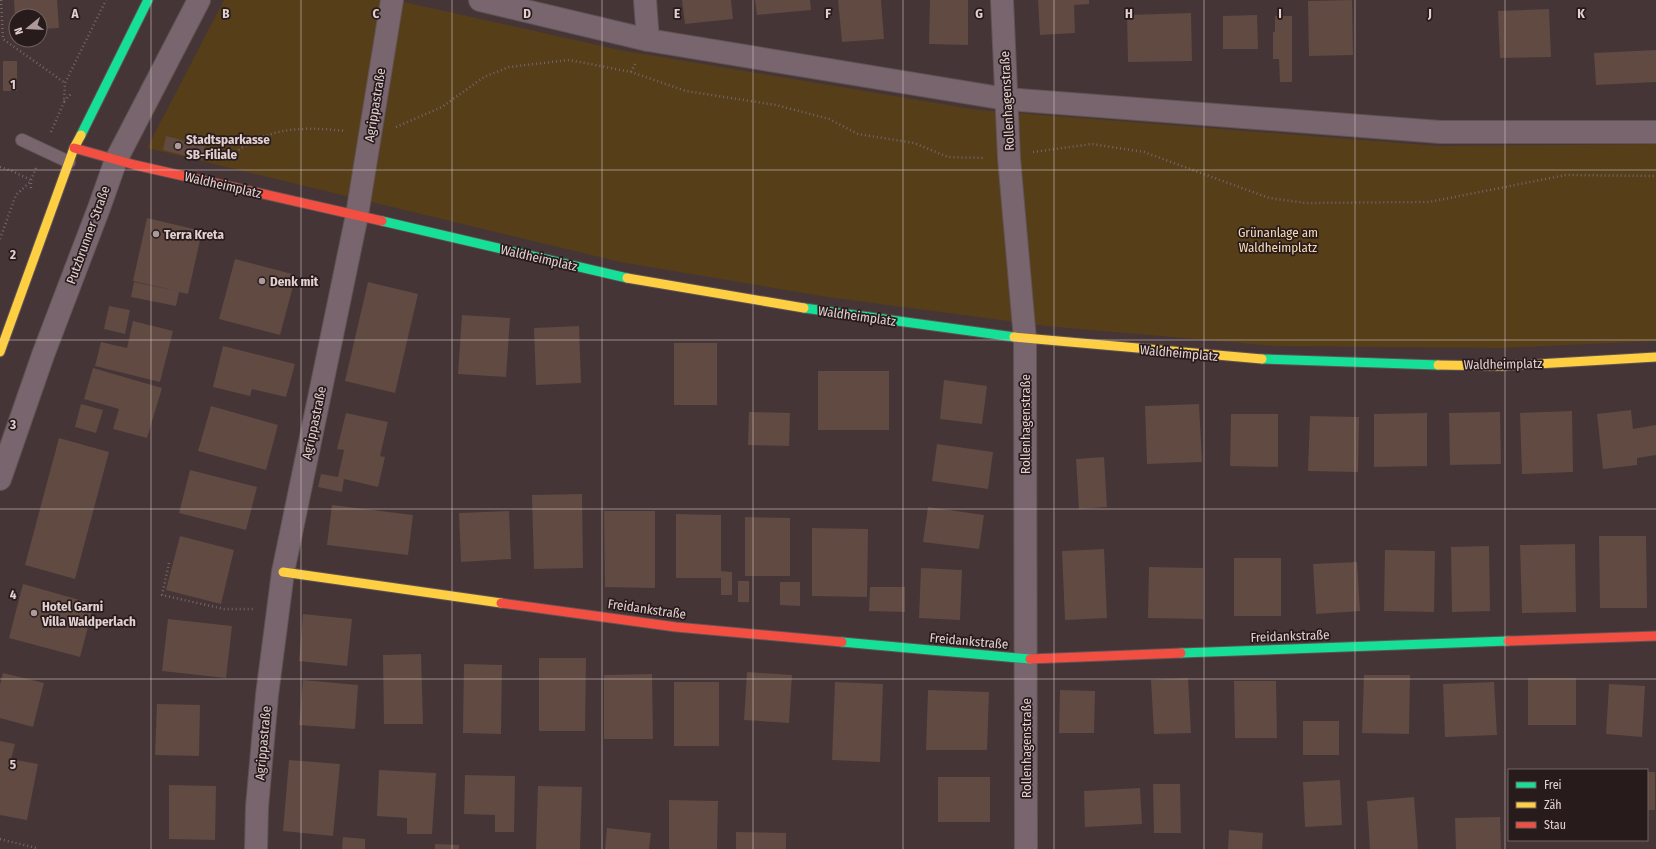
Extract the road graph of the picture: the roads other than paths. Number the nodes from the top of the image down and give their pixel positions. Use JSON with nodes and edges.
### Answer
{"nodes":[{"id":1,"x":148,"y":0,"type":"edge"},
{"id":2,"x":199,"y":0,"type":"edge"},
{"id":3,"x":392,"y":0,"type":"edge"},
{"id":4,"x":480,"y":0,"type":"edge"},
{"id":5,"x":645,"y":0,"type":"edge"},
{"id":6,"x":1002,"y":0,"type":"edge"},
{"id":7,"x":648,"y":40,"type":"junction"},
{"id":8,"x":1006,"y":99,"type":"junction"},
{"id":9,"x":1656,"y":132,"type":"edge"},
{"id":10,"x":22,"y":140,"type":"dead end"},
{"id":11,"x":74,"y":148,"type":"junction"},
{"id":12,"x":116,"y":160,"type":"junction"},
{"id":13,"x":69,"y":162,"type":"junction"},
{"id":14,"x":357,"y":215,"type":"junction"},
{"id":15,"x":1025,"y":339,"type":"junction"},
{"id":16,"x":0,"y":352,"type":"edge"},
{"id":17,"x":1656,"y":358,"type":"edge"},
{"id":18,"x":0,"y":479,"type":"edge"},
{"id":19,"x":283,"y":572,"type":"junction"},
{"id":20,"x":1656,"y":636,"type":"edge"},
{"id":21,"x":1026,"y":659,"type":"junction"},
{"id":22,"x":256,"y":849,"type":"edge"},
{"id":23,"x":1026,"y":849,"type":"edge"}],
"edges":[{"from":1,"to":11,"type":"street"},
{"from":2,"to":12,"type":"street","name":"Putzbrunner Straße"},
{"from":3,"to":14,"type":"street","name":"Agrippastraße"},
{"from":4,"to":7,"type":"street"},
{"from":5,"to":7,"type":"street"},
{"from":6,"to":8,"type":"street","name":"Rollenhagenstraße"},
{"from":7,"to":8,"type":"street"},
{"from":8,"to":9,"type":"street"},
{"from":8,"to":15,"type":"street","name":"Rollenhagenstraße"},
{"from":10,"to":13,"type":"lane"},
{"from":11,"to":12,"type":"street","name":"Waldheimplatz"},
{"from":11,"to":13,"type":"street"},
{"from":12,"to":14,"type":"street","name":"Waldheimplatz"},
{"from":12,"to":18,"type":"street","name":"Putzbrunner Straße"},
{"from":13,"to":16,"type":"street"},
{"from":14,"to":15,"type":"street","name":"Waldheimplatz"},
{"from":14,"to":19,"type":"street","name":"Agrippastraße"},
{"from":15,"to":17,"type":"street","name":"Waldheimplatz"},
{"from":15,"to":21,"type":"street","name":"Rollenhagenstraße"},
{"from":19,"to":21,"type":"street","name":"Freidankstraße"},
{"from":19,"to":22,"type":"street","name":"Agrippastraße"},
{"from":20,"to":21,"type":"street","name":"Freidankstraße"},
{"from":21,"to":23,"type":"street","name":"Rollenhagenstraße"}]}
